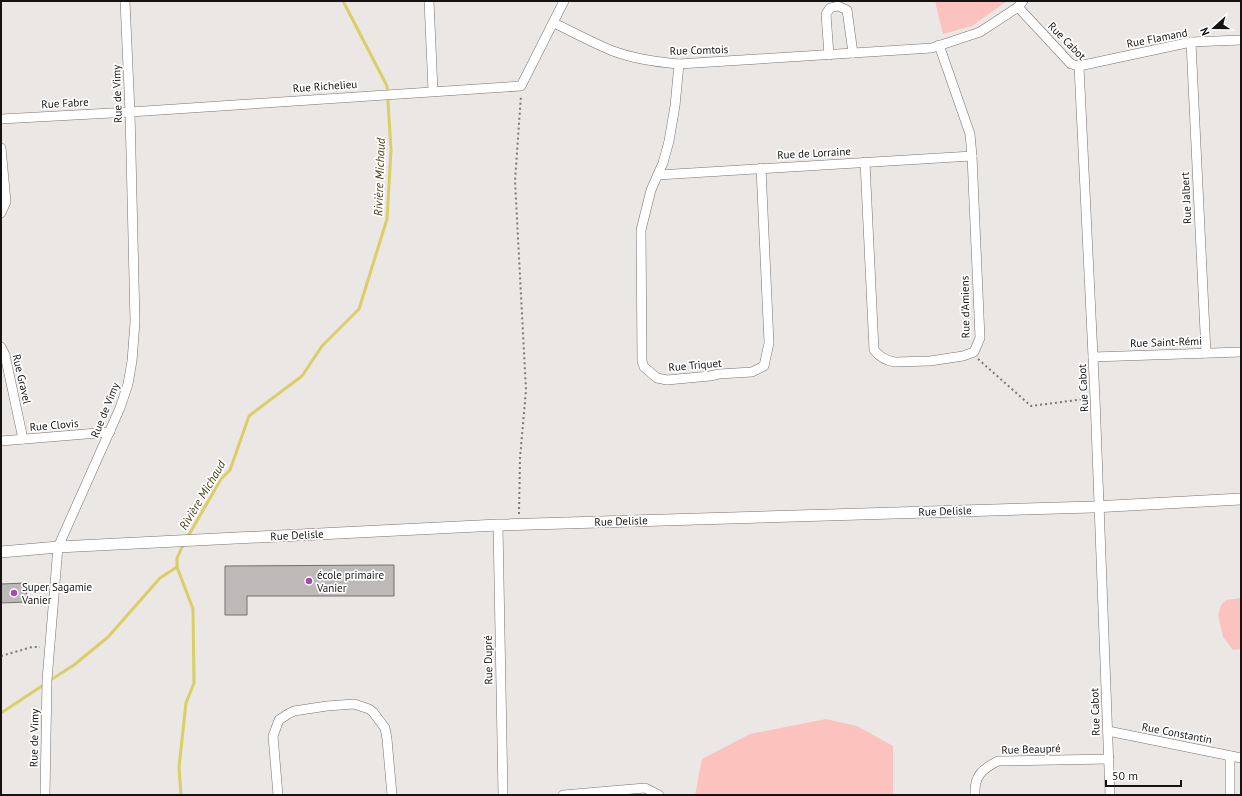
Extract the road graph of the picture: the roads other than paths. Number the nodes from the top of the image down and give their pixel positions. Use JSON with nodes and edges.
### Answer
{"nodes":[{"id":1,"x":126,"y":1,"type":"edge"},
{"id":2,"x":429,"y":1,"type":"edge"},
{"id":3,"x":564,"y":1,"type":"edge"},
{"id":4,"x":1020,"y":4,"type":"edge"},
{"id":5,"x":554,"y":23,"type":"junction"},
{"id":6,"x":1241,"y":40,"type":"edge"},
{"id":7,"x":1191,"y":42,"type":"junction"},
{"id":8,"x":939,"y":45,"type":"junction"},
{"id":9,"x":853,"y":53,"type":"junction"},
{"id":10,"x":829,"y":55,"type":"junction"},
{"id":11,"x":679,"y":64,"type":"junction"},
{"id":12,"x":1079,"y":66,"type":"junction"},
{"id":13,"x":433,"y":91,"type":"junction"},
{"id":14,"x":130,"y":112,"type":"junction"},
{"id":15,"x":1,"y":119,"type":"edge"},
{"id":16,"x":1,"y":148,"type":"edge"},
{"id":17,"x":972,"y":156,"type":"junction"},
{"id":18,"x":865,"y":162,"type":"junction"},
{"id":19,"x":761,"y":168,"type":"junction"},
{"id":20,"x":658,"y":175,"type":"junction"},
{"id":21,"x":1,"y":213,"type":"edge"},
{"id":22,"x":1,"y":347,"type":"edge"},
{"id":23,"x":1241,"y":352,"type":"edge"},
{"id":24,"x":1206,"y":353,"type":"junction"},
{"id":25,"x":1093,"y":357,"type":"junction"},
{"id":26,"x":110,"y":432,"type":"junction"},
{"id":27,"x":23,"y":439,"type":"junction"},
{"id":28,"x":1,"y":441,"type":"edge"},
{"id":29,"x":1241,"y":499,"type":"edge"},
{"id":30,"x":1099,"y":506,"type":"junction"},
{"id":31,"x":498,"y":525,"type":"junction"},
{"id":32,"x":58,"y":547,"type":"junction"},
{"id":33,"x":1,"y":552,"type":"edge"},
{"id":34,"x":1108,"y":731,"type":"junction"},
{"id":35,"x":1230,"y":756,"type":"junction"},
{"id":36,"x":1109,"y":758,"type":"junction"},
{"id":37,"x":1241,"y":758,"type":"edge"},
{"id":38,"x":45,"y":795,"type":"edge"},
{"id":39,"x":278,"y":795,"type":"edge"},
{"id":40,"x":392,"y":795,"type":"edge"},
{"id":41,"x":503,"y":795,"type":"edge"},
{"id":42,"x":563,"y":795,"type":"edge"},
{"id":43,"x":659,"y":795,"type":"edge"},
{"id":44,"x":975,"y":795,"type":"edge"},
{"id":45,"x":1110,"y":795,"type":"edge"},
{"id":46,"x":1230,"y":795,"type":"edge"}],
"edges":[{"from":1,"to":14,"type":"street","name":"Rue de Vimy"},
{"from":2,"to":13,"type":"street"},
{"from":3,"to":5,"type":"street"},
{"from":4,"to":8,"type":"street","name":"Rue Comtois"},
{"from":4,"to":12,"type":"street","name":"Rue Cabot"},
{"from":5,"to":11,"type":"street","name":"Rue Comtois"},
{"from":5,"to":13,"type":"street","name":"Rue Richelieu"},
{"from":6,"to":7,"type":"street","name":"Rue Flamand"},
{"from":7,"to":12,"type":"street","name":"Rue Flamand"},
{"from":7,"to":24,"type":"street","name":"Rue Jalbert"},
{"from":8,"to":9,"type":"street","name":"Rue Comtois"},
{"from":8,"to":17,"type":"street","name":"Rue d'Amiens"},
{"from":9,"to":10,"type":"street","name":"Rue Comtois"},
{"from":9,"to":10,"type":"street"},
{"from":10,"to":11,"type":"street","name":"Rue Comtois"},
{"from":11,"to":20,"type":"street","name":"Rue Triquet"},
{"from":12,"to":25,"type":"street","name":"Rue Cabot"},
{"from":13,"to":14,"type":"street","name":"Rue Richelieu"},
{"from":14,"to":15,"type":"street","name":"Rue Fabre"},
{"from":14,"to":26,"type":"street","name":"Rue de Vimy"},
{"from":16,"to":21,"type":"street"},
{"from":17,"to":18,"type":"street","name":"Rue de Lorraine"},
{"from":17,"to":18,"type":"street","name":"Rue d'Amiens"},
{"from":18,"to":19,"type":"street","name":"Rue de Lorraine"},
{"from":19,"to":20,"type":"street","name":"Rue de Lorraine"},
{"from":19,"to":20,"type":"street","name":"Rue Triquet"},
{"from":22,"to":27,"type":"street","name":"Rue Gravel"},
{"from":23,"to":24,"type":"street","name":"Rue Saint-Rémi"},
{"from":24,"to":25,"type":"street","name":"Rue Saint-Rémi"},
{"from":25,"to":30,"type":"street","name":"Rue Cabot"},
{"from":26,"to":27,"type":"street","name":"Rue Clovis"},
{"from":26,"to":32,"type":"street","name":"Rue de Vimy"},
{"from":27,"to":28,"type":"street","name":"Rue Clovis"},
{"from":29,"to":30,"type":"street","name":"Rue Delisle"},
{"from":30,"to":31,"type":"street","name":"Rue Delisle"},
{"from":30,"to":34,"type":"street","name":"Rue Cabot"},
{"from":31,"to":32,"type":"street","name":"Rue Delisle"},
{"from":31,"to":41,"type":"street","name":"Rue Dupré"},
{"from":32,"to":33,"type":"street","name":"Rue Delisle"},
{"from":32,"to":38,"type":"street","name":"Rue de Vimy"},
{"from":34,"to":35,"type":"street","name":"Rue Constantin"},
{"from":34,"to":36,"type":"street","name":"Rue Cabot"},
{"from":35,"to":37,"type":"street","name":"Rue Constantin"},
{"from":35,"to":46,"type":"street"},
{"from":36,"to":44,"type":"street","name":"Rue Beaupré"},
{"from":36,"to":45,"type":"street","name":"Rue Cabot"},
{"from":39,"to":40,"type":"street"},
{"from":42,"to":43,"type":"street"}]}
